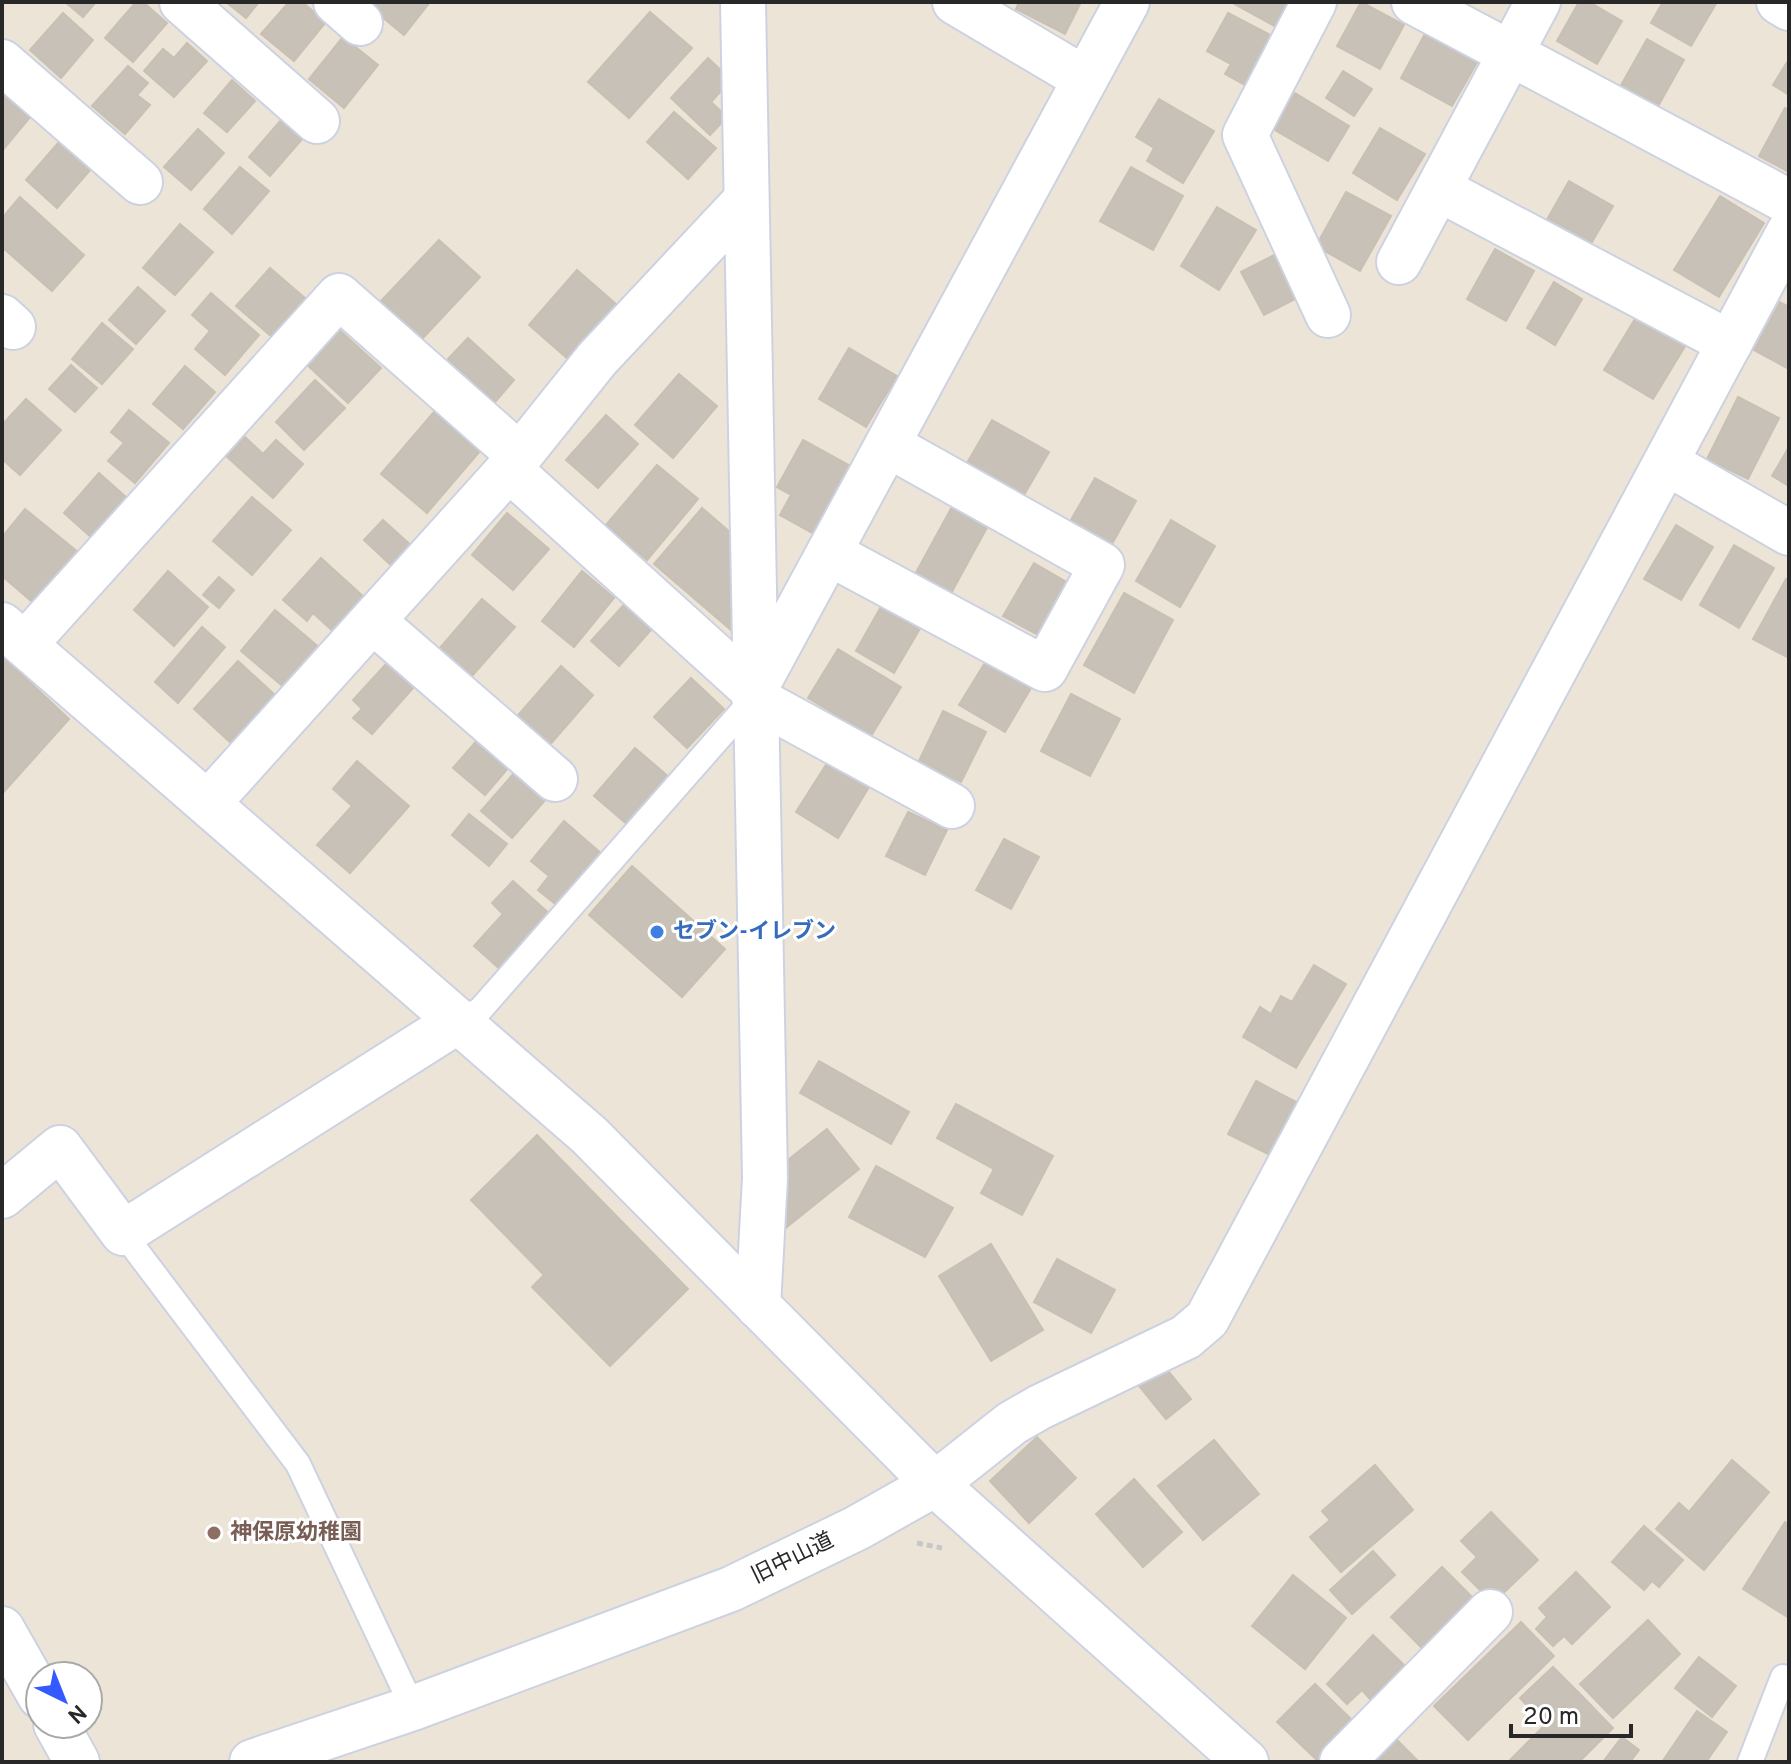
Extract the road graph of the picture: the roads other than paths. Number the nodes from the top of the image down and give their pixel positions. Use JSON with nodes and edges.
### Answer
{"nodes":[{"id":1,"x":182,"y":2,"type":"edge"},
{"id":2,"x":743,"y":2,"type":"edge"},
{"id":3,"x":955,"y":2,"type":"edge"},
{"id":4,"x":1127,"y":2,"type":"edge"},
{"id":5,"x":1314,"y":2,"type":"edge"},
{"id":6,"x":1414,"y":2,"type":"edge"},
{"id":7,"x":1538,"y":2,"type":"edge"},
{"id":8,"x":1779,"y":2,"type":"edge"},
{"id":9,"x":1789,"y":8,"type":"edge"},
{"id":10,"x":1510,"y":53,"type":"junction"},
{"id":11,"x":2,"y":62,"type":"edge"},
{"id":12,"x":1085,"y":79,"type":"junction"},
{"id":13,"x":317,"y":121,"type":"dead end"},
{"id":14,"x":140,"y":182,"type":"dead end"},
{"id":15,"x":1439,"y":189,"type":"junction"},
{"id":16,"x":746,"y":200,"type":"junction"},
{"id":17,"x":1789,"y":202,"type":"edge"},
{"id":18,"x":1789,"y":232,"type":"edge"},
{"id":19,"x":1399,"y":262,"type":"dead end"},
{"id":20,"x":1328,"y":315,"type":"dead end"},
{"id":21,"x":1730,"y":343,"type":"junction"},
{"id":22,"x":890,"y":446,"type":"junction"},
{"id":23,"x":514,"y":461,"type":"junction"},
{"id":24,"x":1667,"y":463,"type":"junction"},
{"id":25,"x":1789,"y":533,"type":"edge"},
{"id":26,"x":829,"y":553,"type":"junction"},
{"id":27,"x":374,"y":622,"type":"junction"},
{"id":28,"x":14,"y":634,"type":"edge"},
{"id":29,"x":754,"y":694,"type":"junction"},
{"id":30,"x":555,"y":779,"type":"dead end"},
{"id":31,"x":209,"y":802,"type":"junction"},
{"id":32,"x":952,"y":806,"type":"dead end"},
{"id":33,"x":458,"y":1021,"type":"junction"},
{"id":34,"x":2,"y":1196,"type":"edge"},
{"id":35,"x":123,"y":1233,"type":"junction"},
{"id":36,"x":758,"y":1306,"type":"junction"},
{"id":37,"x":935,"y":1484,"type":"junction"},
{"id":38,"x":1490,"y":1612,"type":"dead end"},
{"id":39,"x":2,"y":1629,"type":"edge"},
{"id":40,"x":24,"y":1668,"type":"edge"},
{"id":41,"x":1783,"y":1677,"type":"dead end"},
{"id":42,"x":413,"y":1708,"type":"junction"},
{"id":43,"x":65,"y":1740,"type":"edge"},
{"id":44,"x":77,"y":1762,"type":"edge"},
{"id":45,"x":252,"y":1762,"type":"edge"},
{"id":46,"x":1246,"y":1762,"type":"edge"},
{"id":47,"x":1342,"y":1762,"type":"edge"},
{"id":48,"x":1750,"y":1762,"type":"edge"}],
"edges":[{"from":1,"to":13,"type":"street"},
{"from":2,"to":16,"type":"street"},
{"from":3,"to":12,"type":"street"},
{"from":4,"to":12,"type":"street"},
{"from":5,"to":20,"type":"street"},
{"from":6,"to":10,"type":"street"},
{"from":7,"to":10,"type":"street"},
{"from":8,"to":9,"type":"street"},
{"from":10,"to":15,"type":"street"},
{"from":10,"to":17,"type":"street"},
{"from":11,"to":14,"type":"street"},
{"from":12,"to":22,"type":"street"},
{"from":15,"to":19,"type":"street"},
{"from":15,"to":21,"type":"street"},
{"from":16,"to":23,"type":"street"},
{"from":16,"to":29,"type":"street"},
{"from":18,"to":21,"type":"street","name":"旧中山道"},
{"from":21,"to":24,"type":"street","name":"旧中山道"},
{"from":22,"to":26,"type":"street"},
{"from":22,"to":26,"type":"street"},
{"from":23,"to":27,"type":"street"},
{"from":23,"to":28,"type":"street"},
{"from":23,"to":29,"type":"street"},
{"from":24,"to":25,"type":"street"},
{"from":24,"to":37,"type":"street","name":"旧中山道"},
{"from":26,"to":29,"type":"street"},
{"from":27,"to":30,"type":"street"},
{"from":27,"to":31,"type":"street"},
{"from":28,"to":31,"type":"street"},
{"from":29,"to":32,"type":"street"},
{"from":29,"to":33,"type":"lane"},
{"from":29,"to":36,"type":"street"},
{"from":31,"to":33,"type":"street"},
{"from":33,"to":35,"type":"street"},
{"from":33,"to":36,"type":"street"},
{"from":34,"to":35,"type":"street"},
{"from":35,"to":42,"type":"lane"},
{"from":36,"to":37,"type":"street"},
{"from":37,"to":42,"type":"street","name":"旧中山道"},
{"from":37,"to":46,"type":"street"},
{"from":38,"to":47,"type":"street"},
{"from":39,"to":40,"type":"street"},
{"from":41,"to":48,"type":"lane"},
{"from":42,"to":45,"type":"street","name":"旧中山道"},
{"from":43,"to":44,"type":"street"}]}
